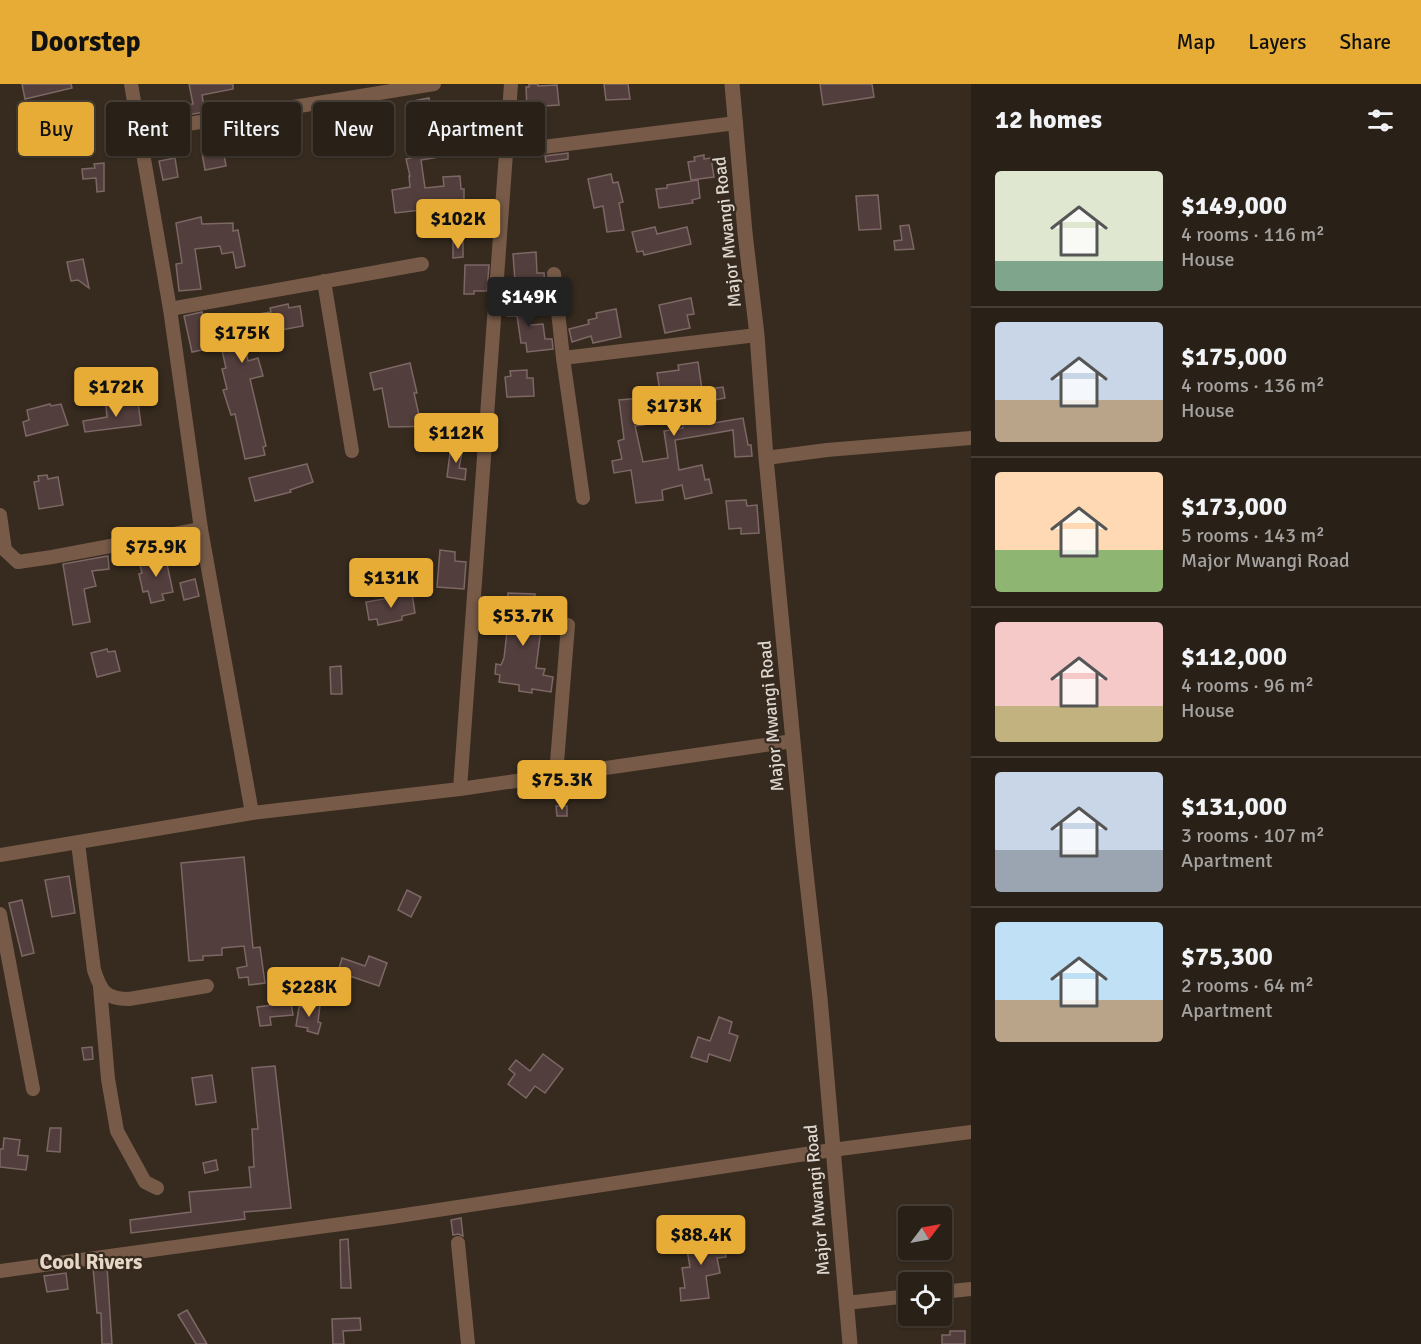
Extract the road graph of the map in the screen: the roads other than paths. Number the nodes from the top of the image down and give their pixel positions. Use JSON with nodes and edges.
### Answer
{"nodes":[{"id":1,"x":131,"y":84,"type":"edge"},
{"id":2,"x":434,"y":84,"type":"edge"},
{"id":3,"x":511,"y":84,"type":"edge"},
{"id":4,"x":732,"y":84,"type":"edge"},
{"id":5,"x":134,"y":102,"type":"edge"},
{"id":6,"x":736,"y":123,"type":"junction"},
{"id":7,"x":190,"y":124,"type":"edge"},
{"id":8,"x":545,"y":147,"type":"edge"},
{"id":9,"x":144,"y":156,"type":"edge"},
{"id":10,"x":422,"y":264,"type":"dead end"},
{"id":11,"x":554,"y":274,"type":"dead end"},
{"id":12,"x":324,"y":281,"type":"junction"},
{"id":13,"x":170,"y":309,"type":"junction"},
{"id":14,"x":757,"y":335,"type":"junction"},
{"id":15,"x":563,"y":358,"type":"junction"},
{"id":16,"x":971,"y":438,"type":"edge"},
{"id":17,"x":351,"y":451,"type":"dead end"},
{"id":18,"x":766,"y":458,"type":"junction"},
{"id":19,"x":583,"y":498,"type":"dead end"},
{"id":20,"x":0,"y":515,"type":"edge"},
{"id":21,"x":201,"y":529,"type":"junction"},
{"id":22,"x":568,"y":625,"type":"dead end"},
{"id":23,"x":793,"y":741,"type":"junction"},
{"id":24,"x":556,"y":775,"type":"junction"},
{"id":25,"x":460,"y":789,"type":"junction"},
{"id":26,"x":252,"y":813,"type":"junction"},
{"id":27,"x":78,"y":843,"type":"junction"},
{"id":28,"x":0,"y":855,"type":"edge"},
{"id":29,"x":0,"y":914,"type":"edge"},
{"id":30,"x":207,"y":986,"type":"dead end"},
{"id":31,"x":99,"y":987,"type":"junction"},
{"id":32,"x":33,"y":1089,"type":"dead end"},
{"id":33,"x":971,"y":1132,"type":"edge"},
{"id":34,"x":832,"y":1150,"type":"junction"},
{"id":35,"x":157,"y":1188,"type":"dead end"},
{"id":36,"x":458,"y":1243,"type":"dead end"},
{"id":37,"x":0,"y":1271,"type":"edge"},
{"id":38,"x":971,"y":1289,"type":"edge"},
{"id":39,"x":952,"y":1291,"type":"edge"},
{"id":40,"x":898,"y":1297,"type":"edge"},
{"id":41,"x":846,"y":1303,"type":"junction"},
{"id":42,"x":468,"y":1344,"type":"edge"},
{"id":43,"x":850,"y":1344,"type":"edge"}],
"edges":[{"from":1,"to":5,"type":"street"},
{"from":2,"to":7,"type":"street"},
{"from":3,"to":25,"type":"street"},
{"from":4,"to":6,"type":"street","name":"Major Mwangi Road"},
{"from":6,"to":8,"type":"street"},
{"from":6,"to":14,"type":"street","name":"Major Mwangi Road"},
{"from":9,"to":13,"type":"street"},
{"from":10,"to":12,"type":"street"},
{"from":11,"to":15,"type":"street"},
{"from":12,"to":13,"type":"street"},
{"from":12,"to":17,"type":"street"},
{"from":13,"to":21,"type":"street"},
{"from":14,"to":15,"type":"street"},
{"from":14,"to":18,"type":"street","name":"Major Mwangi Road"},
{"from":15,"to":19,"type":"street"},
{"from":16,"to":18,"type":"street"},
{"from":18,"to":23,"type":"street","name":"Major Mwangi Road"},
{"from":20,"to":21,"type":"street"},
{"from":21,"to":26,"type":"street"},
{"from":22,"to":24,"type":"street"},
{"from":23,"to":24,"type":"street"},
{"from":23,"to":34,"type":"street","name":"Major Mwangi Road"},
{"from":24,"to":25,"type":"street"},
{"from":25,"to":26,"type":"street"},
{"from":26,"to":27,"type":"street"},
{"from":27,"to":28,"type":"street"},
{"from":27,"to":31,"type":"street"},
{"from":29,"to":32,"type":"street"},
{"from":30,"to":31,"type":"street"},
{"from":31,"to":35,"type":"street"},
{"from":33,"to":34,"type":"street"},
{"from":34,"to":37,"type":"street"},
{"from":34,"to":41,"type":"street","name":"Major Mwangi Road"},
{"from":36,"to":42,"type":"street"},
{"from":38,"to":39,"type":"street"},
{"from":40,"to":41,"type":"street"},
{"from":41,"to":43,"type":"street","name":"Major Mwangi Road"}]}
